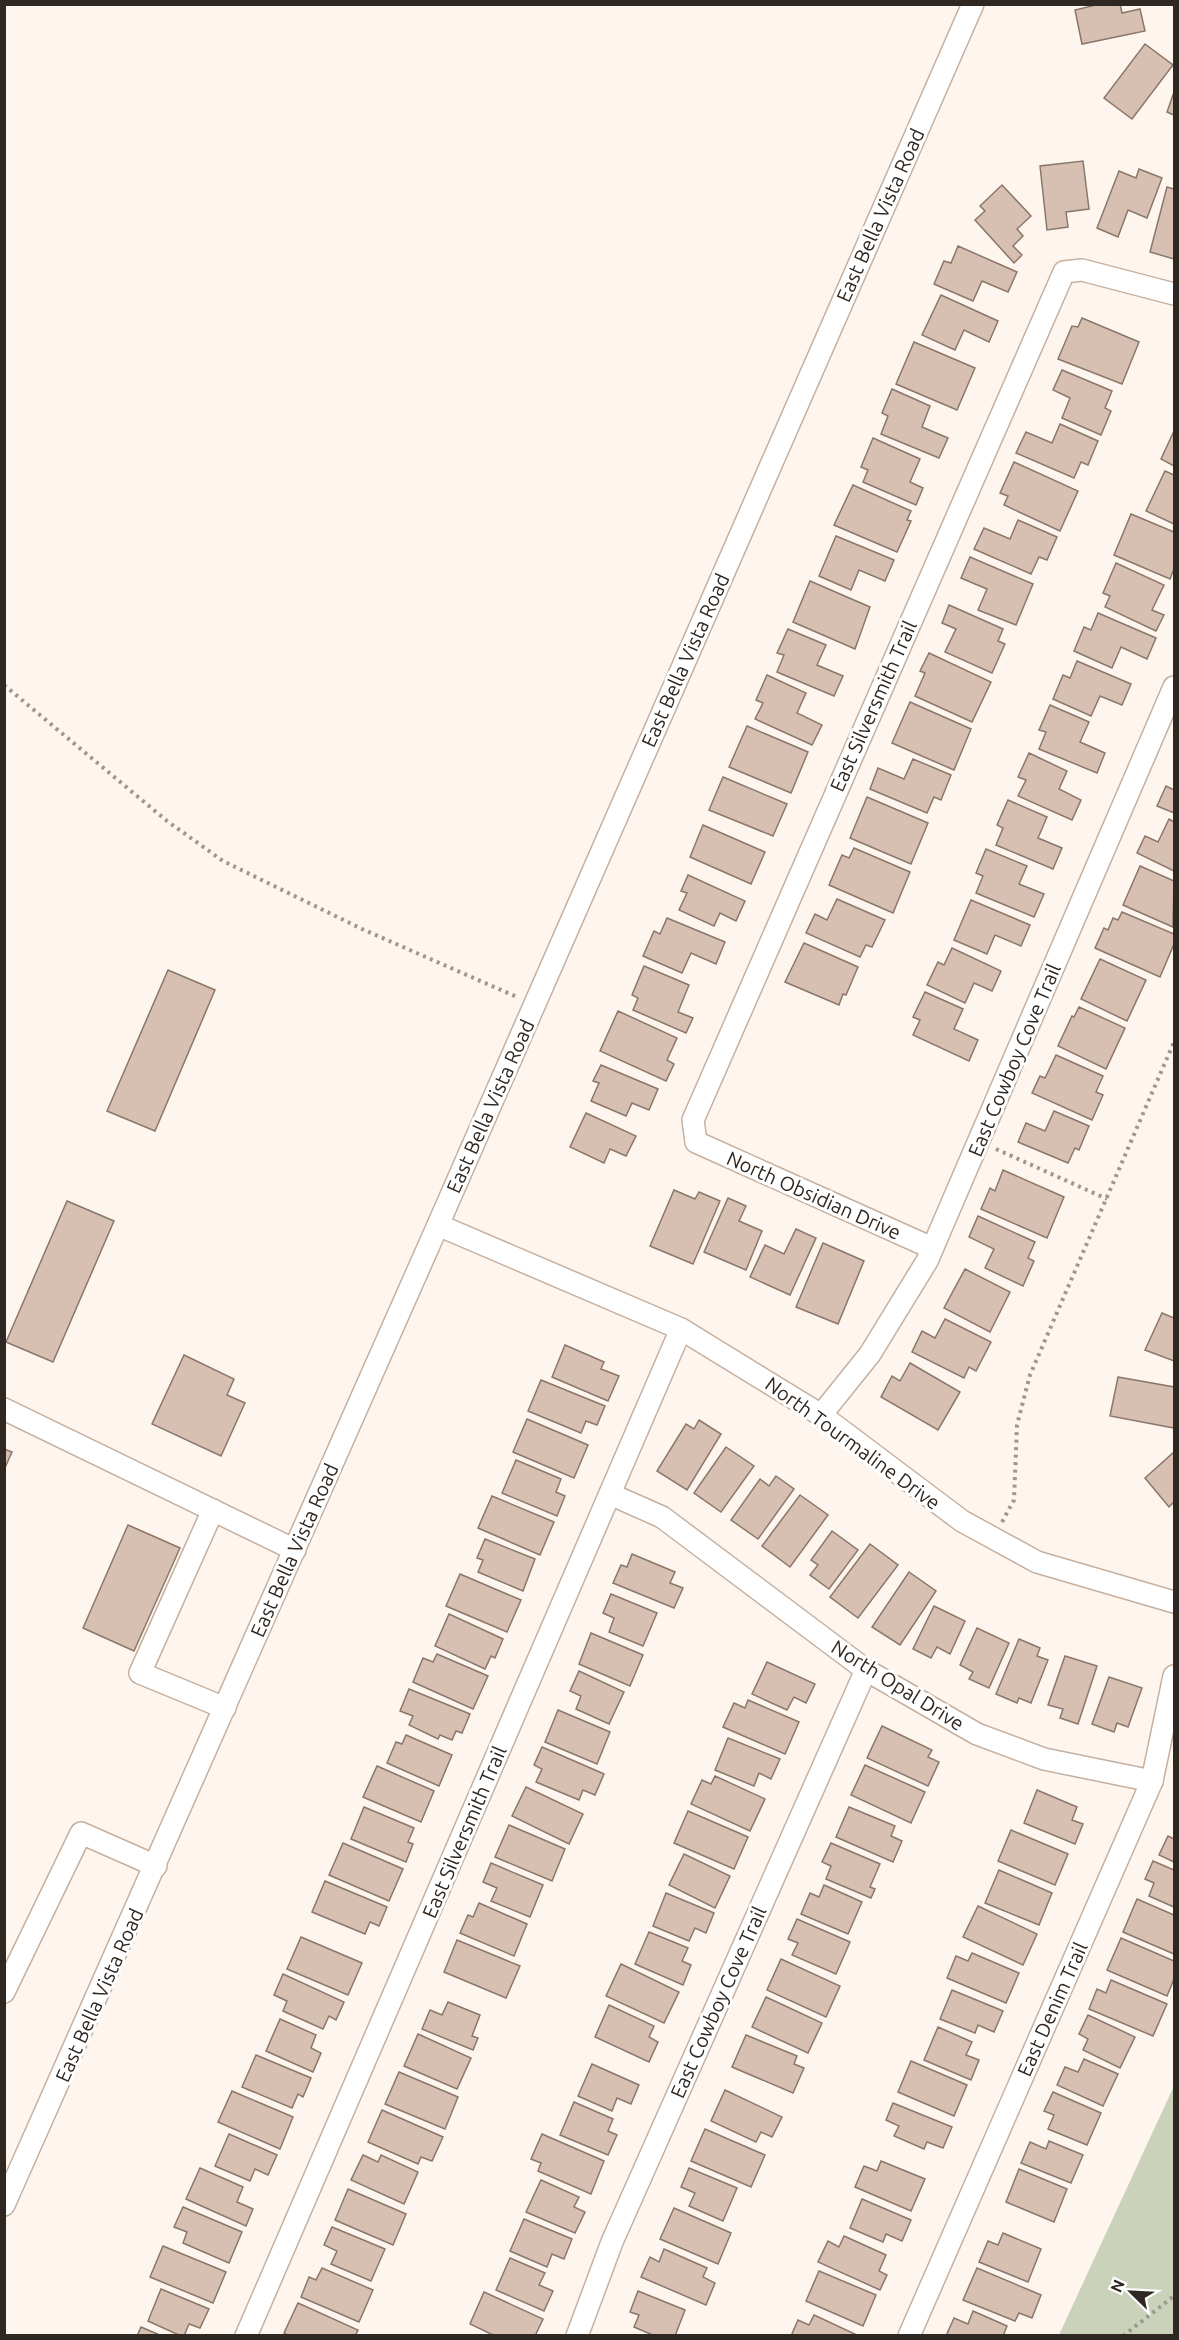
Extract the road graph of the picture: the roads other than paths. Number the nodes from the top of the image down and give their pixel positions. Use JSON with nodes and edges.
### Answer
{"nodes":[{"id":1,"x":973,"y":4,"type":"edge"},
{"id":2,"x":1174,"y":294,"type":"edge"},
{"id":3,"x":1174,"y":687,"type":"edge"},
{"id":4,"x":696,"y":1142,"type":"joint"},
{"id":5,"x":438,"y":1225,"type":"junction"},
{"id":6,"x":932,"y":1248,"type":"junction"},
{"id":7,"x":681,"y":1329,"type":"junction"},
{"id":8,"x":4,"y":1409,"type":"edge"},
{"id":9,"x":821,"y":1415,"type":"junction"},
{"id":10,"x":610,"y":1494,"type":"junction"},
{"id":11,"x":213,"y":1510,"type":"junction"},
{"id":12,"x":295,"y":1550,"type":"junction"},
{"id":13,"x":1174,"y":1602,"type":"edge"},
{"id":14,"x":866,"y":1670,"type":"junction"},
{"id":15,"x":1174,"y":1676,"type":"edge"},
{"id":16,"x":225,"y":1708,"type":"junction"},
{"id":17,"x":1152,"y":1781,"type":"junction"},
{"id":18,"x":156,"y":1866,"type":"junction"},
{"id":19,"x":5,"y":1990,"type":"edge"},
{"id":20,"x":6,"y":2199,"type":"edge"},
{"id":21,"x":246,"y":2336,"type":"edge"},
{"id":22,"x":577,"y":2336,"type":"edge"},
{"id":23,"x":909,"y":2336,"type":"edge"}],
"edges":[{"from":1,"to":5,"type":"street","name":"East Bella Vista Road"},
{"from":2,"to":4,"type":"street","name":"East Silversmith Trail"},
{"from":3,"to":6,"type":"street","name":"East Cowboy Cove Trail"},
{"from":4,"to":6,"type":"street","name":"North Obsidian Drive"},
{"from":5,"to":7,"type":"street","name":"North Tourmaline Drive"},
{"from":5,"to":12,"type":"street","name":"East Bella Vista Road"},
{"from":6,"to":9,"type":"street","name":"East Cowboy Cove Trail"},
{"from":7,"to":9,"type":"street","name":"North Tourmaline Drive"},
{"from":7,"to":10,"type":"street","name":"East Silversmith Trail"},
{"from":8,"to":11,"type":"street"},
{"from":9,"to":13,"type":"street","name":"North Tourmaline Drive"},
{"from":10,"to":14,"type":"street","name":"North Opal Drive"},
{"from":10,"to":21,"type":"street","name":"East Silversmith Trail"},
{"from":11,"to":12,"type":"street"},
{"from":11,"to":16,"type":"street"},
{"from":12,"to":16,"type":"street","name":"East Bella Vista Road"},
{"from":14,"to":17,"type":"street","name":"North Opal Drive"},
{"from":14,"to":22,"type":"street","name":"East Cowboy Cove Trail"},
{"from":15,"to":17,"type":"street","name":"East Denim Trail"},
{"from":16,"to":18,"type":"street","name":"East Bella Vista Road"},
{"from":17,"to":23,"type":"street","name":"East Denim Trail"},
{"from":18,"to":19,"type":"street"},
{"from":18,"to":20,"type":"street","name":"East Bella Vista Road"}]}
